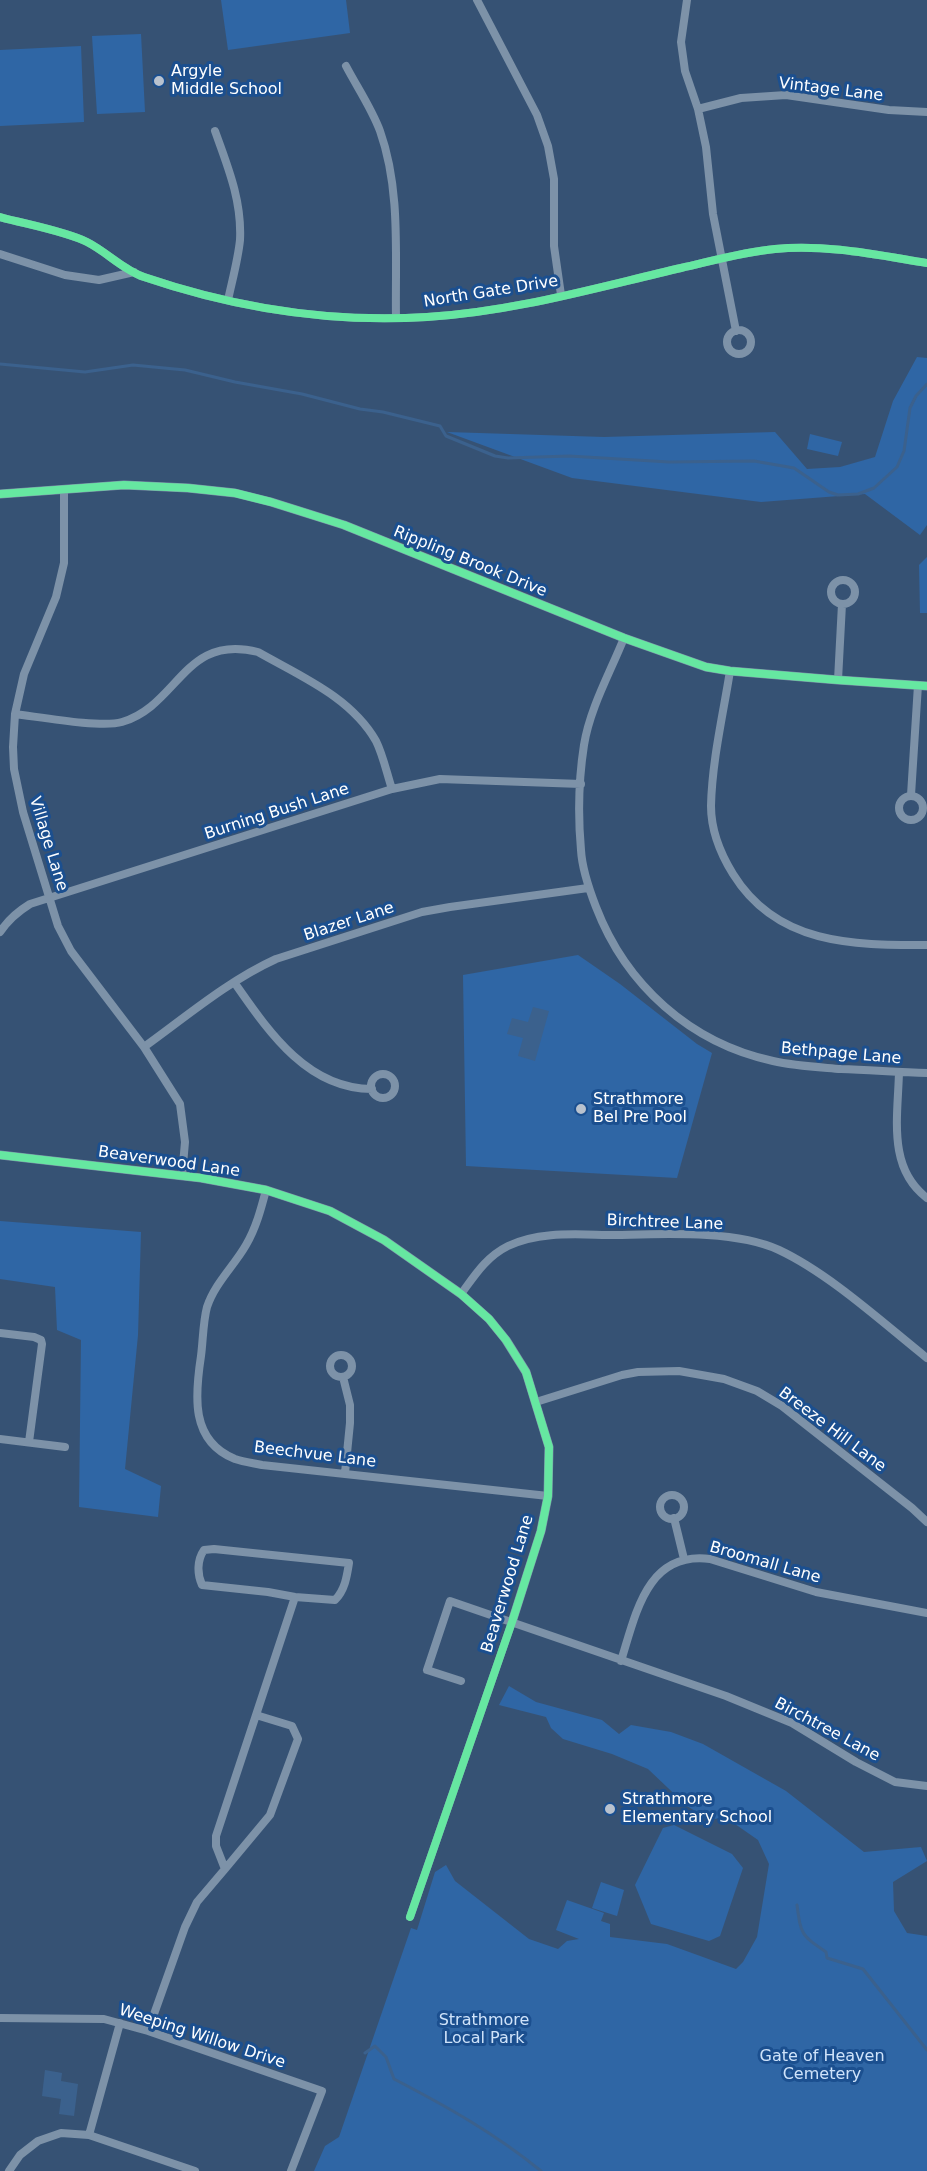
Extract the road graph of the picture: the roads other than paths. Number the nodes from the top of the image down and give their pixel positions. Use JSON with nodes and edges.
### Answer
{"nodes":[{"id":1,"x":477,"y":0,"type":"edge"},
{"id":2,"x":687,"y":0,"type":"edge"},
{"id":3,"x":346,"y":66,"type":"dead end"},
{"id":4,"x":698,"y":109,"type":"junction"},
{"id":5,"x":927,"y":112,"type":"edge"},
{"id":6,"x":215,"y":131,"type":"dead end"},
{"id":7,"x":0,"y":217,"type":"edge"},
{"id":8,"x":0,"y":254,"type":"edge"},
{"id":9,"x":720,"y":258,"type":"junction"},
{"id":10,"x":927,"y":263,"type":"edge"},
{"id":11,"x":134,"y":272,"type":"junction"},
{"id":12,"x":561,"y":295,"type":"junction"},
{"id":13,"x":228,"y":300,"type":"junction"},
{"id":14,"x":396,"y":318,"type":"junction"},
{"id":15,"x":736,"y":331,"type":"dead end"},
{"id":16,"x":64,"y":489,"type":"junction"},
{"id":17,"x":0,"y":494,"type":"edge"},
{"id":18,"x":842,"y":604,"type":"dead end"},
{"id":19,"x":624,"y":638,"type":"junction"},
{"id":20,"x":730,"y":671,"type":"junction"},
{"id":21,"x":838,"y":680,"type":"junction"},
{"id":22,"x":922,"y":685,"type":"edge"},
{"id":23,"x":15,"y":714,"type":"junction"},
{"id":24,"x":581,"y":784,"type":"junction"},
{"id":25,"x":392,"y":789,"type":"junction"},
{"id":26,"x":911,"y":795,"type":"dead end"},
{"id":27,"x":588,"y":888,"type":"junction"},
{"id":28,"x":50,"y":898,"type":"junction"},
{"id":29,"x":0,"y":932,"type":"edge"},
{"id":30,"x":927,"y":945,"type":"edge"},
{"id":31,"x":234,"y":982,"type":"junction"},
{"id":32,"x":144,"y":1047,"type":"junction"},
{"id":33,"x":899,"y":1072,"type":"junction"},
{"id":34,"x":927,"y":1073,"type":"edge"},
{"id":35,"x":372,"y":1089,"type":"dead end"},
{"id":36,"x":0,"y":1155,"type":"edge"},
{"id":37,"x":182,"y":1176,"type":"junction"},
{"id":38,"x":266,"y":1190,"type":"junction"},
{"id":39,"x":927,"y":1198,"type":"edge"},
{"id":40,"x":461,"y":1294,"type":"junction"},
{"id":41,"x":0,"y":1333,"type":"edge"},
{"id":42,"x":927,"y":1358,"type":"edge"},
{"id":43,"x":343,"y":1377,"type":"dead end"},
{"id":44,"x":536,"y":1402,"type":"junction"},
{"id":45,"x":0,"y":1439,"type":"edge"},
{"id":46,"x":30,"y":1442,"type":"junction"},
{"id":47,"x":65,"y":1447,"type":"dead end"},
{"id":48,"x":345,"y":1473,"type":"junction"},
{"id":49,"x":548,"y":1496,"type":"junction"},
{"id":50,"x":674,"y":1518,"type":"dead end"},
{"id":51,"x":927,"y":1522,"type":"edge"},
{"id":52,"x":684,"y":1559,"type":"junction"},
{"id":53,"x":295,"y":1598,"type":"junction"},
{"id":54,"x":927,"y":1613,"type":"edge"},
{"id":55,"x":512,"y":1623,"type":"junction"},
{"id":56,"x":621,"y":1661,"type":"junction"},
{"id":57,"x":461,"y":1681,"type":"dead end"},
{"id":58,"x":256,"y":1716,"type":"junction"},
{"id":59,"x":927,"y":1786,"type":"edge"},
{"id":60,"x":225,"y":1869,"type":"junction"},
{"id":61,"x":410,"y":1917,"type":"dead end"},
{"id":62,"x":0,"y":2018,"type":"edge"},
{"id":63,"x":120,"y":2023,"type":"junction"},
{"id":64,"x":148,"y":2031,"type":"junction"},
{"id":65,"x":89,"y":2135,"type":"junction"},
{"id":66,"x":9,"y":2171,"type":"edge"},
{"id":67,"x":195,"y":2171,"type":"edge"},
{"id":68,"x":291,"y":2171,"type":"edge"}],
"edges":[{"from":1,"to":12,"type":"street"},
{"from":2,"to":4,"type":"street"},
{"from":3,"to":14,"type":"street"},
{"from":4,"to":5,"type":"street","name":"Vintage Lane"},
{"from":4,"to":9,"type":"street"},
{"from":6,"to":13,"type":"street"},
{"from":7,"to":11,"type":"street","name":"North Gate Drive"},
{"from":8,"to":11,"type":"street"},
{"from":9,"to":10,"type":"street","name":"North Gate Drive"},
{"from":9,"to":12,"type":"street","name":"North Gate Drive"},
{"from":9,"to":15,"type":"street"},
{"from":11,"to":13,"type":"street","name":"North Gate Drive"},
{"from":12,"to":14,"type":"street","name":"North Gate Drive"},
{"from":13,"to":14,"type":"street","name":"North Gate Drive"},
{"from":16,"to":17,"type":"street","name":"Rippling Brook Drive"},
{"from":16,"to":19,"type":"street","name":"Rippling Brook Drive"},
{"from":16,"to":23,"type":"street","name":"Village Lane"},
{"from":18,"to":21,"type":"street"},
{"from":19,"to":20,"type":"street","name":"Rippling Brook Drive"},
{"from":19,"to":24,"type":"street","name":"Bethpage Lane"},
{"from":20,"to":21,"type":"street","name":"Rippling Brook Drive"},
{"from":20,"to":30,"type":"street"},
{"from":21,"to":22,"type":"street","name":"Rippling Brook Drive"},
{"from":22,"to":26,"type":"street"},
{"from":23,"to":25,"type":"street"},
{"from":23,"to":28,"type":"street","name":"Village Lane"},
{"from":24,"to":25,"type":"street","name":"Burning Bush Lane"},
{"from":24,"to":27,"type":"street","name":"Bethpage Lane"},
{"from":25,"to":28,"type":"street","name":"Burning Bush Lane"},
{"from":27,"to":31,"type":"street","name":"Blazer Lane"},
{"from":27,"to":33,"type":"street","name":"Bethpage Lane"},
{"from":28,"to":29,"type":"street","name":"Burning Bush Lane"},
{"from":28,"to":32,"type":"street","name":"Village Lane"},
{"from":31,"to":32,"type":"street","name":"Blazer Lane"},
{"from":31,"to":35,"type":"street"},
{"from":32,"to":37,"type":"street","name":"Village Lane"},
{"from":33,"to":34,"type":"street","name":"Bethpage Lane"},
{"from":33,"to":39,"type":"street"},
{"from":36,"to":37,"type":"street","name":"Beaverwood Lane"},
{"from":37,"to":38,"type":"street","name":"Beaverwood Lane"},
{"from":38,"to":40,"type":"street","name":"Beaverwood Lane"},
{"from":38,"to":48,"type":"street","name":"Beechvue Lane"},
{"from":40,"to":42,"type":"street","name":"Birchtree Lane"},
{"from":40,"to":44,"type":"street","name":"Beaverwood Lane"},
{"from":41,"to":46,"type":"street"},
{"from":43,"to":48,"type":"street"},
{"from":44,"to":49,"type":"street","name":"Beaverwood Lane"},
{"from":44,"to":51,"type":"street","name":"Breeze Hill Lane"},
{"from":45,"to":46,"type":"street"},
{"from":46,"to":47,"type":"street"},
{"from":48,"to":49,"type":"street","name":"Beechvue Lane"},
{"from":49,"to":55,"type":"street","name":"Beaverwood Lane"},
{"from":50,"to":52,"type":"street"},
{"from":52,"to":54,"type":"street","name":"Broomall Lane"},
{"from":52,"to":56,"type":"street","name":"Broomall Lane"},
{"from":53,"to":53,"type":"street"},
{"from":53,"to":58,"type":"street"},
{"from":55,"to":56,"type":"street","name":"Birchtree Lane"},
{"from":55,"to":57,"type":"street","name":"Beaverwood Lane"},
{"from":55,"to":61,"type":"street","name":"Beaverwood Lane"},
{"from":56,"to":59,"type":"street","name":"Birchtree Lane"},
{"from":58,"to":60,"type":"street"},
{"from":58,"to":60,"type":"street"},
{"from":60,"to":64,"type":"street"},
{"from":62,"to":63,"type":"street","name":"Weeping Willow Drive"},
{"from":63,"to":64,"type":"street","name":"Weeping Willow Drive"},
{"from":63,"to":65,"type":"street"},
{"from":64,"to":68,"type":"street","name":"Weeping Willow Drive"},
{"from":65,"to":66,"type":"street"},
{"from":65,"to":67,"type":"street"}]}
